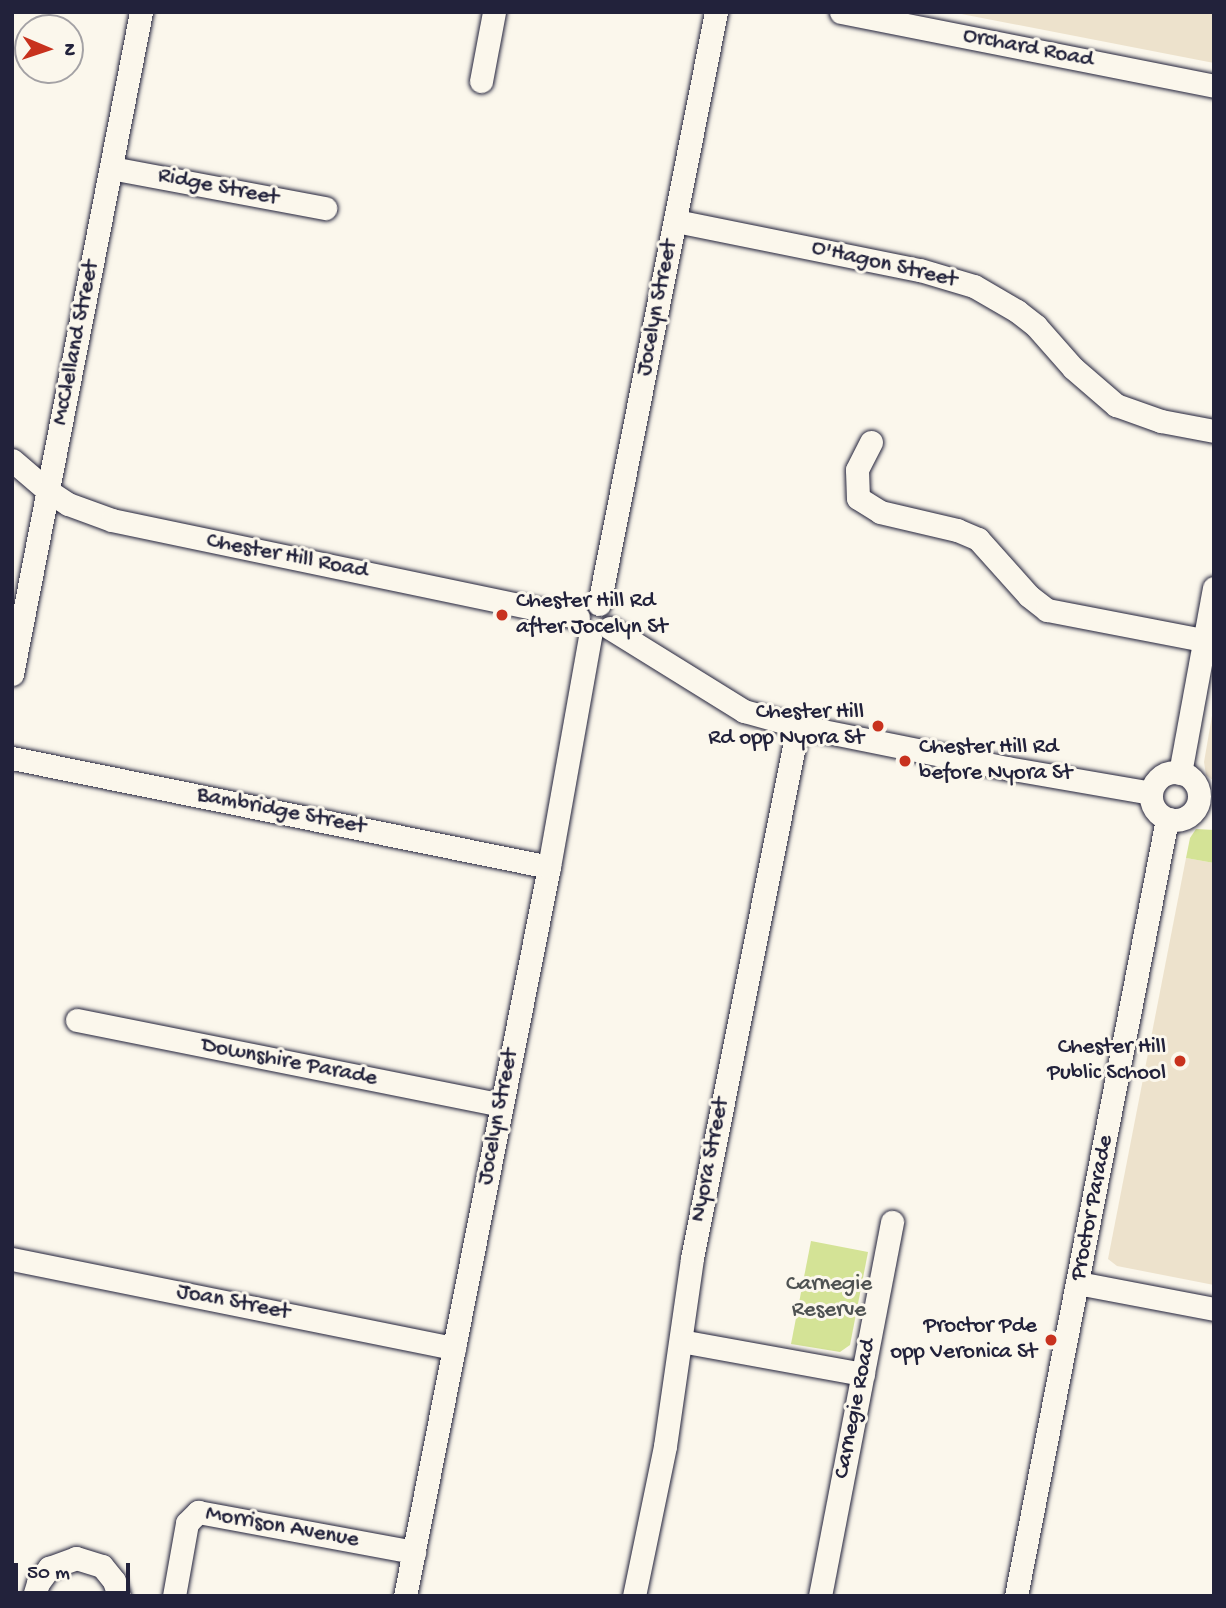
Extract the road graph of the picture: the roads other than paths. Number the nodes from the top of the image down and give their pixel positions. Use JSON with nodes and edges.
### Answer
{"nodes":[{"id":1,"x":141,"y":12,"type":"edge"},
{"id":2,"x":494,"y":12,"type":"edge"},
{"id":3,"x":716,"y":12,"type":"edge"},
{"id":4,"x":841,"y":12,"type":"edge"},
{"id":5,"x":909,"y":19,"type":"edge"},
{"id":6,"x":481,"y":81,"type":"dead end"},
{"id":7,"x":1214,"y":86,"type":"edge"},
{"id":8,"x":111,"y":168,"type":"junction"},
{"id":9,"x":326,"y":208,"type":"dead end"},
{"id":10,"x":676,"y":221,"type":"junction"},
{"id":11,"x":1214,"y":432,"type":"edge"},
{"id":12,"x":871,"y":442,"type":"dead end"},
{"id":13,"x":12,"y":460,"type":"edge"},
{"id":14,"x":47,"y":491,"type":"junction"},
{"id":15,"x":1214,"y":588,"type":"edge"},
{"id":16,"x":598,"y":604,"type":"junction"},
{"id":17,"x":578,"y":617,"type":"junction"},
{"id":18,"x":600,"y":632,"type":"junction"},
{"id":19,"x":1203,"y":640,"type":"junction"},
{"id":20,"x":12,"y":674,"type":"edge"},
{"id":21,"x":798,"y":726,"type":"junction"},
{"id":22,"x":12,"y":758,"type":"edge"},
{"id":23,"x":1180,"y":773,"type":"junction"},
{"id":24,"x":1151,"y":793,"type":"junction"},
{"id":25,"x":1206,"y":801,"type":"edge"},
{"id":26,"x":1167,"y":819,"type":"junction"},
{"id":27,"x":549,"y":867,"type":"junction"},
{"id":28,"x":77,"y":1020,"type":"dead end"},
{"id":29,"x":502,"y":1105,"type":"junction"},
{"id":30,"x":892,"y":1222,"type":"dead end"},
{"id":31,"x":12,"y":1259,"type":"edge"},
{"id":32,"x":1078,"y":1283,"type":"junction"},
{"id":33,"x":1214,"y":1310,"type":"edge"},
{"id":34,"x":681,"y":1341,"type":"junction"},
{"id":35,"x":454,"y":1348,"type":"junction"},
{"id":36,"x":863,"y":1374,"type":"junction"},
{"id":37,"x":414,"y":1552,"type":"junction"},
{"id":38,"x":34,"y":1596,"type":"edge"},
{"id":39,"x":119,"y":1596,"type":"edge"},
{"id":40,"x":174,"y":1596,"type":"edge"},
{"id":41,"x":405,"y":1596,"type":"edge"},
{"id":42,"x":634,"y":1596,"type":"edge"},
{"id":43,"x":820,"y":1596,"type":"edge"},
{"id":44,"x":1017,"y":1596,"type":"edge"}],
"edges":[{"from":1,"to":8,"type":"street","name":"McClelland Street"},
{"from":2,"to":6,"type":"street"},
{"from":3,"to":10,"type":"street","name":"Jocelyn Street"},
{"from":4,"to":5,"type":"street","name":"Orchard Road"},
{"from":5,"to":7,"type":"street","name":"Orchard Road"},
{"from":8,"to":9,"type":"street","name":"Ridge Street"},
{"from":8,"to":14,"type":"street","name":"McClelland Street"},
{"from":10,"to":11,"type":"street","name":"O'Hagon Street"},
{"from":10,"to":16,"type":"street","name":"Jocelyn Street"},
{"from":12,"to":19,"type":"street"},
{"from":13,"to":14,"type":"street","name":"Chester Hill Road"},
{"from":14,"to":17,"type":"street","name":"Chester Hill Road"},
{"from":14,"to":20,"type":"street","name":"McClelland Street"},
{"from":15,"to":19,"type":"street"},
{"from":16,"to":17,"type":"street"},
{"from":16,"to":18,"type":"street"},
{"from":17,"to":18,"type":"street"},
{"from":18,"to":21,"type":"street"},
{"from":18,"to":27,"type":"street","name":"Jocelyn Street"},
{"from":19,"to":23,"type":"street"},
{"from":21,"to":24,"type":"street"},
{"from":21,"to":34,"type":"street","name":"Nyora Street"},
{"from":22,"to":27,"type":"street","name":"Bambridge Street"},
{"from":23,"to":24,"type":"street"},
{"from":23,"to":25,"type":"street"},
{"from":24,"to":26,"type":"street"},
{"from":25,"to":26,"type":"street"},
{"from":26,"to":32,"type":"street","name":"Proctor Parade"},
{"from":27,"to":29,"type":"street","name":"Jocelyn Street"},
{"from":28,"to":29,"type":"street","name":"Downshire Parade"},
{"from":29,"to":35,"type":"street","name":"Jocelyn Street"},
{"from":30,"to":36,"type":"street","name":"Carnegie Road"},
{"from":31,"to":35,"type":"street","name":"Joan Street"},
{"from":32,"to":33,"type":"street"},
{"from":32,"to":44,"type":"street","name":"Proctor Parade"},
{"from":34,"to":36,"type":"street"},
{"from":34,"to":42,"type":"street","name":"Nyora Street"},
{"from":35,"to":37,"type":"street","name":"Jocelyn Street"},
{"from":36,"to":43,"type":"street","name":"Carnegie Road"},
{"from":37,"to":40,"type":"street","name":"Morrison Avenue"},
{"from":37,"to":41,"type":"street","name":"Jocelyn Street"},
{"from":38,"to":39,"type":"street"}]}
